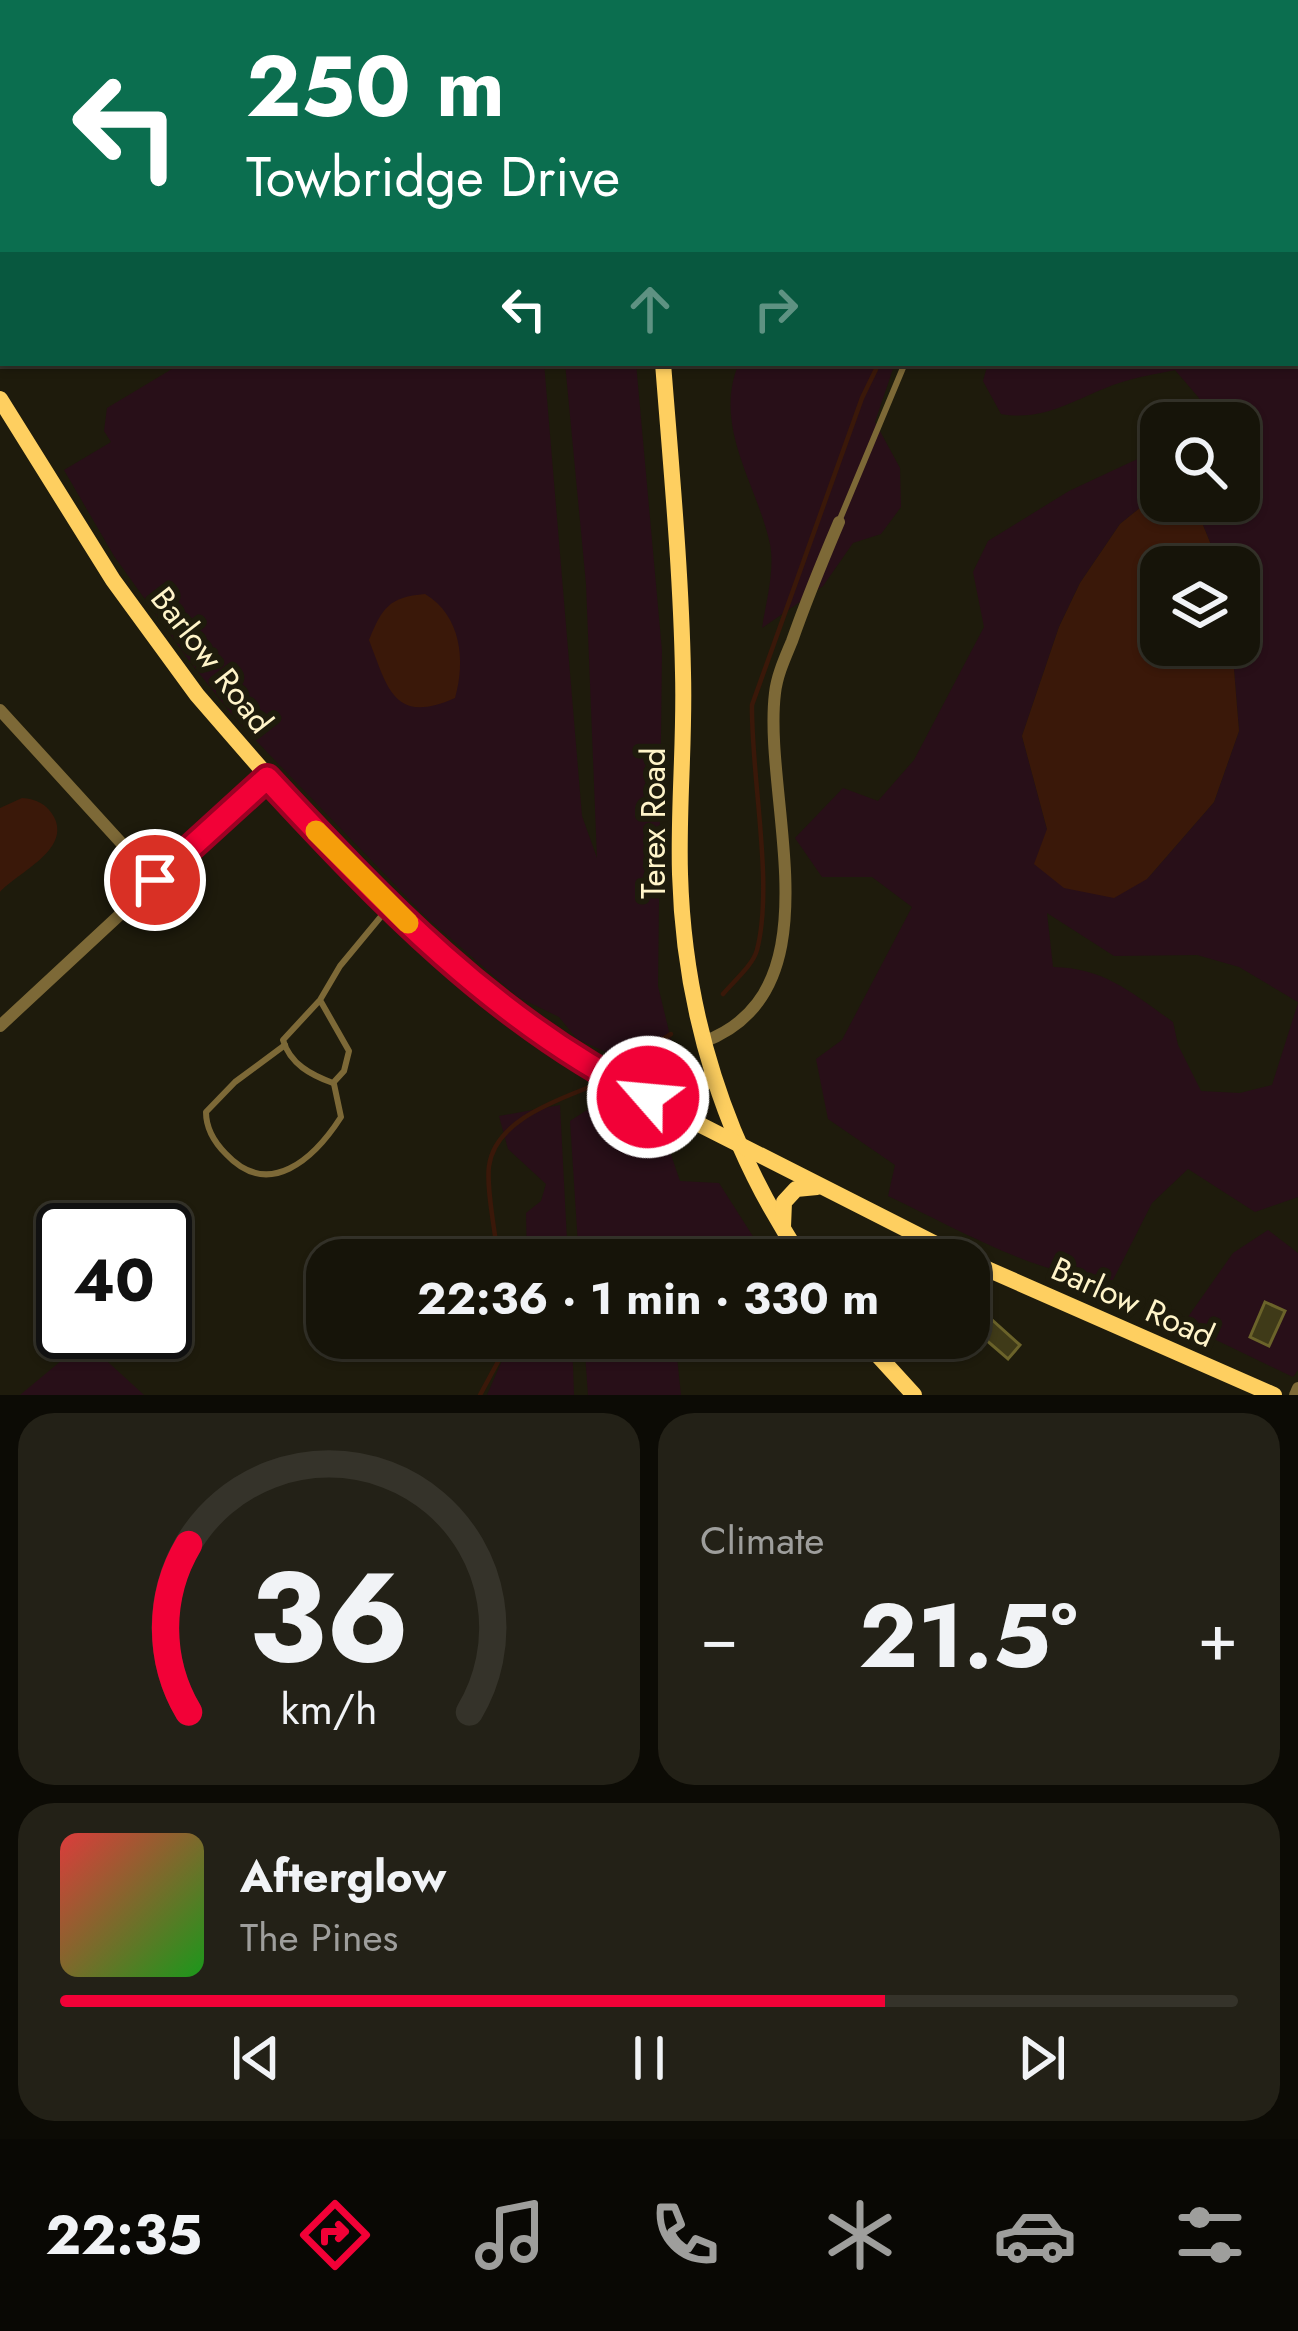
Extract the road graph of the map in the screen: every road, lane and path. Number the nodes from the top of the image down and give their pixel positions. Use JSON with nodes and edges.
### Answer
{"nodes":[{"id":1,"x":663,"y":366,"type":"edge"},
{"id":2,"x":903,"y":366,"type":"edge"},
{"id":3,"x":0,"y":399,"type":"edge"},
{"id":4,"x":838,"y":522,"type":"joint"},
{"id":5,"x":0,"y":710,"type":"edge"},
{"id":6,"x":267,"y":778,"type":"junction"},
{"id":7,"x":155,"y":880,"type":"junction"},
{"id":8,"x":390,"y":906,"type":"junction"},
{"id":9,"x":320,"y":1000,"type":"junction"},
{"id":10,"x":0,"y":1026,"type":"edge"},
{"id":11,"x":703,"y":1042,"type":"junction"},
{"id":12,"x":285,"y":1045,"type":"junction"},
{"id":13,"x":712,"y":1076,"type":"junction"},
{"id":14,"x":333,"y":1083,"type":"junction"},
{"id":15,"x":660,"y":1103,"type":"junction"},
{"id":16,"x":737,"y":1142,"type":"junction"},
{"id":17,"x":822,"y":1187,"type":"junction"},
{"id":18,"x":783,"y":1228,"type":"junction"},
{"id":19,"x":790,"y":1239,"type":"edge"},
{"id":20,"x":926,"y":1239,"type":"edge"},
{"id":21,"x":990,"y":1270,"type":"edge"},
{"id":22,"x":881,"y":1359,"type":"edge"},
{"id":23,"x":914,"y":1395,"type":"edge"},
{"id":24,"x":1274,"y":1395,"type":"edge"}],
"edges":[{"from":1,"to":11,"type":"street","name":"Terex Road"},
{"from":2,"to":4,"type":"lane"},
{"from":3,"to":6,"type":"street","name":"Barlow Road"},
{"from":4,"to":11,"type":"street"},
{"from":5,"to":7,"type":"street"},
{"from":6,"to":7,"type":"street"},
{"from":6,"to":8,"type":"street","name":"Barlow Road"},
{"from":7,"to":10,"type":"street"},
{"from":8,"to":9,"type":"lane"},
{"from":8,"to":15,"type":"street","name":"Barlow Road"},
{"from":9,"to":12,"type":"lane"},
{"from":9,"to":14,"type":"lane"},
{"from":11,"to":13,"type":"street","name":"Terex Road"},
{"from":12,"to":14,"type":"lane"},
{"from":12,"to":14,"type":"lane"},
{"from":13,"to":15,"type":"street"},
{"from":13,"to":16,"type":"street","name":"Terex Road"},
{"from":15,"to":16,"type":"street","name":"Barlow Road"},
{"from":16,"to":17,"type":"street","name":"Barlow Road"},
{"from":16,"to":18,"type":"street","name":"Terex Road"},
{"from":17,"to":18,"type":"street"},
{"from":17,"to":20,"type":"street","name":"Barlow Road"},
{"from":18,"to":19,"type":"street","name":"Terex Road"},
{"from":21,"to":24,"type":"street","name":"Barlow Road"},
{"from":22,"to":23,"type":"street"}]}
